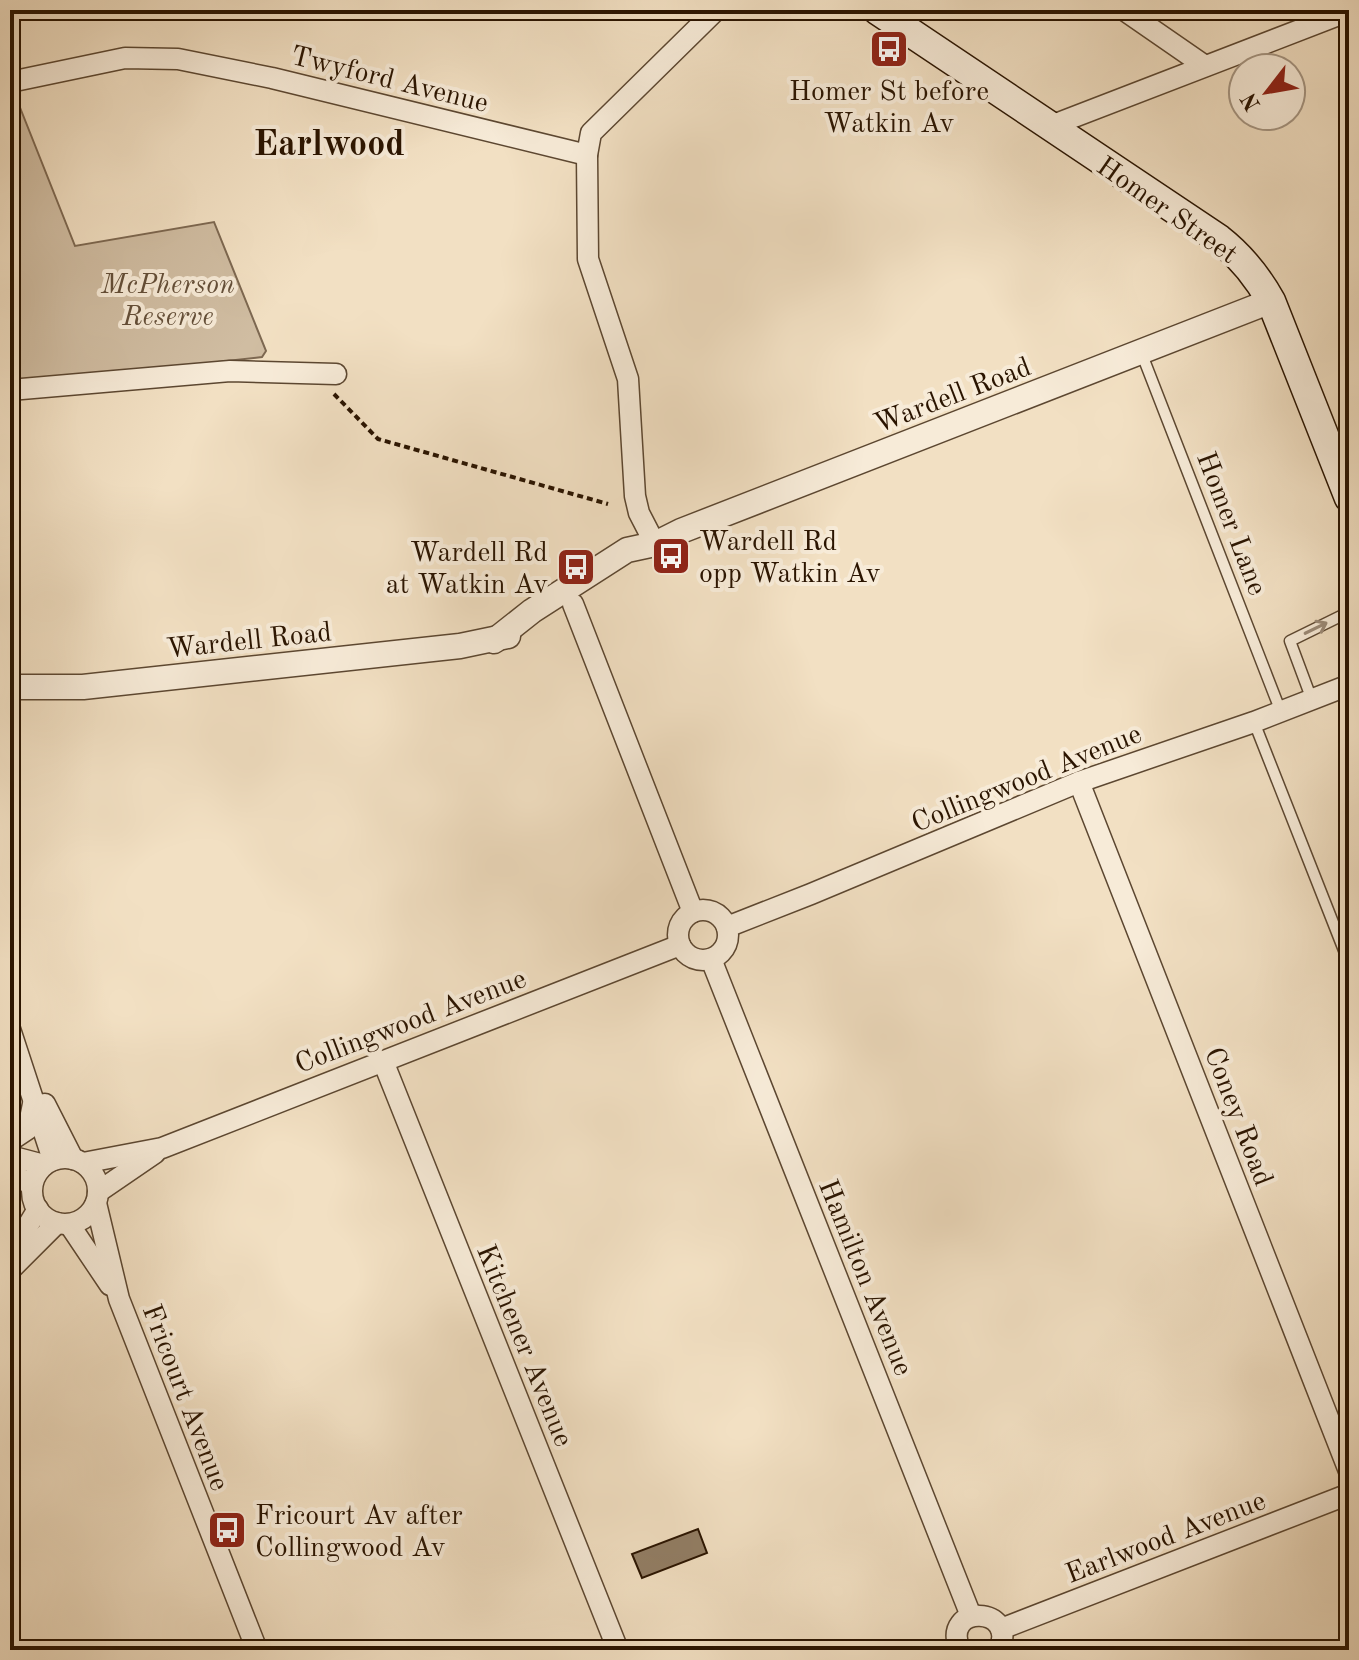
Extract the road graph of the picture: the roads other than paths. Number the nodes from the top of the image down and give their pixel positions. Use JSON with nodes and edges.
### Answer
{"nodes":[{"id":1,"x":716,"y":10,"type":"edge"},
{"id":2,"x":877,"y":10,"type":"edge"},
{"id":3,"x":1124,"y":10,"type":"edge"},
{"id":4,"x":1349,"y":11,"type":"edge"},
{"id":5,"x":1205,"y":66,"type":"junction"},
{"id":6,"x":10,"y":82,"type":"edge"},
{"id":7,"x":1048,"y":127,"type":"junction"},
{"id":8,"x":587,"y":155,"type":"junction"},
{"id":9,"x":1271,"y":301,"type":"junction"},
{"id":10,"x":1141,"y":352,"type":"junction"},
{"id":11,"x":336,"y":374,"type":"dead end"},
{"id":12,"x":10,"y":390,"type":"edge"},
{"id":13,"x":1349,"y":498,"type":"edge"},
{"id":14,"x":655,"y":544,"type":"junction"},
{"id":15,"x":573,"y":604,"type":"junction"},
{"id":16,"x":1349,"y":612,"type":"edge"},
{"id":17,"x":494,"y":641,"type":"junction"},
{"id":18,"x":1349,"y":685,"type":"edge"},
{"id":19,"x":10,"y":687,"type":"edge"},
{"id":20,"x":1312,"y":700,"type":"junction"},
{"id":21,"x":1281,"y":712,"type":"junction"},
{"id":22,"x":1254,"y":722,"type":"junction"},
{"id":23,"x":1079,"y":782,"type":"junction"},
{"id":24,"x":693,"y":912,"type":"junction"},
{"id":25,"x":727,"y":927,"type":"junction"},
{"id":26,"x":680,"y":945,"type":"junction"},
{"id":27,"x":711,"y":959,"type":"junction"},
{"id":28,"x":1349,"y":963,"type":"edge"},
{"id":29,"x":10,"y":1029,"type":"edge"},
{"id":30,"x":21,"y":1058,"type":"junction"},
{"id":31,"x":383,"y":1061,"type":"junction"},
{"id":32,"x":33,"y":1098,"type":"junction"},
{"id":33,"x":10,"y":1141,"type":"edge"},
{"id":34,"x":162,"y":1148,"type":"junction"},
{"id":35,"x":10,"y":1156,"type":"edge"},
{"id":36,"x":63,"y":1162,"type":"junction"},
{"id":37,"x":10,"y":1173,"type":"edge"},
{"id":38,"x":32,"y":1185,"type":"junction"},
{"id":39,"x":97,"y":1198,"type":"junction"},
{"id":40,"x":38,"y":1209,"type":"junction"},
{"id":41,"x":63,"y":1223,"type":"junction"},
{"id":42,"x":10,"y":1255,"type":"edge"},
{"id":43,"x":10,"y":1270,"type":"edge"},
{"id":44,"x":119,"y":1299,"type":"junction"},
{"id":45,"x":1349,"y":1471,"type":"edge"},
{"id":46,"x":1349,"y":1494,"type":"edge"},
{"id":47,"x":971,"y":1616,"type":"junction"},
{"id":48,"x":1000,"y":1640,"type":"edge"},
{"id":49,"x":955,"y":1649,"type":"edge"},
{"id":50,"x":257,"y":1650,"type":"edge"},
{"id":51,"x":618,"y":1650,"type":"edge"}],
"edges":[{"from":1,"to":8,"type":"street"},
{"from":2,"to":7,"type":"main road","name":"Homer Street"},
{"from":3,"to":5,"type":"street"},
{"from":4,"to":5,"type":"street"},
{"from":5,"to":7,"type":"street"},
{"from":6,"to":8,"type":"street","name":"Twyford Avenue"},
{"from":7,"to":9,"type":"main road","name":"Homer Street"},
{"from":8,"to":14,"type":"street"},
{"from":9,"to":10,"type":"street","name":"Wardell Road"},
{"from":9,"to":13,"type":"main road","name":"Homer Street"},
{"from":10,"to":14,"type":"street","name":"Wardell Road"},
{"from":10,"to":21,"type":"lane","name":"Homer Lane"},
{"from":11,"to":12,"type":"street"},
{"from":14,"to":15,"type":"street","name":"Wardell Road"},
{"from":14,"to":17,"type":"street","name":"Wardell Road"},
{"from":15,"to":17,"type":"street","name":"Wardell Road"},
{"from":15,"to":24,"type":"street"},
{"from":20,"to":16,"type":"lane","one_way":true},
{"from":17,"to":19,"type":"street","name":"Wardell Road"},
{"from":18,"to":20,"type":"street","name":"Collingwood Avenue"},
{"from":20,"to":21,"type":"street","name":"Collingwood Avenue"},
{"from":21,"to":22,"type":"street","name":"Collingwood Avenue"},
{"from":22,"to":23,"type":"street","name":"Collingwood Avenue"},
{"from":22,"to":28,"type":"lane"},
{"from":23,"to":25,"type":"street","name":"Collingwood Avenue"},
{"from":23,"to":45,"type":"street","name":"Coney Road"},
{"from":24,"to":25,"type":"street"},
{"from":24,"to":26,"type":"street"},
{"from":25,"to":27,"type":"street"},
{"from":26,"to":27,"type":"street"},
{"from":26,"to":31,"type":"street","name":"Collingwood Avenue"},
{"from":27,"to":47,"type":"street","name":"Hamilton Avenue"},
{"from":29,"to":30,"type":"street"},
{"from":30,"to":32,"type":"street"},
{"from":30,"to":36,"type":"street"},
{"from":31,"to":34,"type":"street","name":"Collingwood Avenue"},
{"from":31,"to":51,"type":"street","name":"Kitchener Avenue"},
{"from":32,"to":33,"type":"street"},
{"from":32,"to":36,"type":"street"},
{"from":34,"to":36,"type":"street","name":"Collingwood Avenue"},
{"from":34,"to":39,"type":"street","name":"Collingwood Avenue"},
{"from":35,"to":36,"type":"street"},
{"from":36,"to":38,"type":"street"},
{"from":36,"to":39,"type":"street"},
{"from":37,"to":38,"type":"street"},
{"from":38,"to":40,"type":"street"},
{"from":39,"to":41,"type":"street"},
{"from":39,"to":44,"type":"street","name":"Fricourt Avenue"},
{"from":40,"to":41,"type":"street"},
{"from":40,"to":42,"type":"street"},
{"from":41,"to":43,"type":"street"},
{"from":41,"to":44,"type":"street","name":"Fricourt Avenue"},
{"from":44,"to":50,"type":"street","name":"Fricourt Avenue"},
{"from":46,"to":48,"type":"street","name":"Earlwood Avenue"},
{"from":47,"to":48,"type":"street"},
{"from":47,"to":49,"type":"street"}]}
